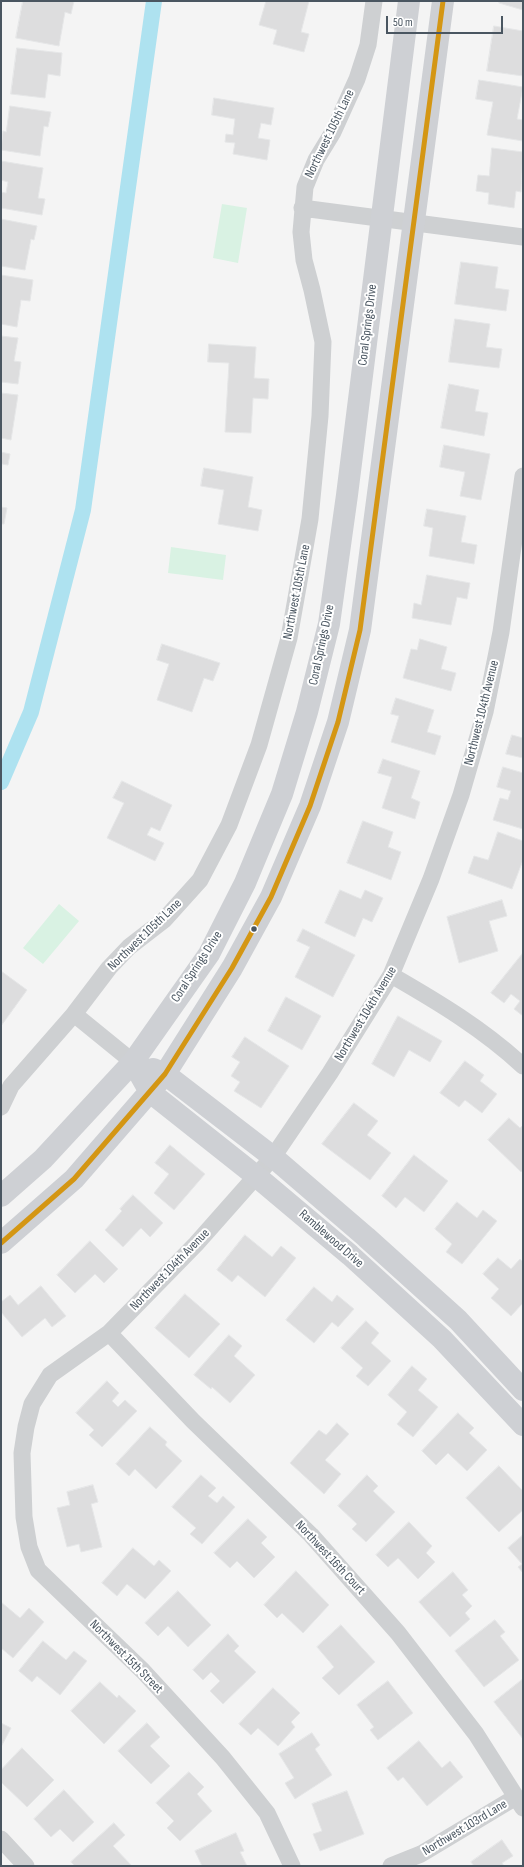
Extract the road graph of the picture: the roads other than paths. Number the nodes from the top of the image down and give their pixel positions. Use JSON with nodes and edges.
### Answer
{"nodes":[{"id":1,"x":374,"y":1,"type":"edge"},
{"id":2,"x":409,"y":1,"type":"edge"},
{"id":3,"x":443,"y":1,"type":"edge"},
{"id":4,"x":302,"y":208,"type":"junction"},
{"id":5,"x":381,"y":219,"type":"junction"},
{"id":6,"x":414,"y":223,"type":"junction"},
{"id":7,"x":523,"y":237,"type":"edge"},
{"id":8,"x":523,"y":476,"type":"edge"},
{"id":9,"x":391,"y":976,"type":"junction"},
{"id":10,"x":74,"y":1014,"type":"junction"},
{"id":11,"x":133,"y":1062,"type":"junction"},
{"id":12,"x":523,"y":1066,"type":"edge"},
{"id":13,"x":165,"y":1074,"type":"junction"},
{"id":14,"x":150,"y":1092,"type":"junction"},
{"id":15,"x":1,"y":1107,"type":"edge"},
{"id":16,"x":273,"y":1156,"type":"junction"},
{"id":17,"x":256,"y":1176,"type":"junction"},
{"id":18,"x":1,"y":1196,"type":"edge"},
{"id":19,"x":1,"y":1243,"type":"edge"},
{"id":20,"x":109,"y":1333,"type":"junction"},
{"id":21,"x":523,"y":1390,"type":"edge"},
{"id":22,"x":523,"y":1425,"type":"edge"},
{"id":23,"x":26,"y":1427,"type":"joint"},
{"id":24,"x":520,"y":1802,"type":"edge"},
{"id":25,"x":1,"y":1839,"type":"edge"},
{"id":26,"x":26,"y":1866,"type":"edge"},
{"id":27,"x":292,"y":1866,"type":"edge"},
{"id":28,"x":391,"y":1866,"type":"edge"}],
"edges":[{"from":1,"to":4,"type":"street","name":"Northwest 105th Lane"},
{"from":2,"to":5,"type":"main road","name":"Coral Springs Drive"},
{"from":3,"to":6,"type":"main road"},
{"from":4,"to":5,"type":"street"},
{"from":4,"to":10,"type":"street","name":"Northwest 105th Lane"},
{"from":5,"to":6,"type":"street"},
{"from":5,"to":11,"type":"main road","name":"Coral Springs Drive"},
{"from":6,"to":7,"type":"street"},
{"from":6,"to":13,"type":"main road"},
{"from":8,"to":9,"type":"street","name":"Northwest 104th Avenue"},
{"from":9,"to":12,"type":"street"},
{"from":9,"to":16,"type":"street","name":"Northwest 104th Avenue"},
{"from":10,"to":11,"type":"street","name":"Ramblewood Drive"},
{"from":10,"to":15,"type":"street","name":"Northwest 105th Lane"},
{"from":11,"to":13,"type":"main road","name":"Ramblewood Drive"},
{"from":11,"to":14,"type":"main road","name":"Ramblewood Drive"},
{"from":11,"to":18,"type":"main road","name":"Coral Springs Drive"},
{"from":13,"to":14,"type":"main road"},
{"from":13,"to":16,"type":"main road","name":"Ramblewood Drive"},
{"from":14,"to":17,"type":"main road","name":"Ramblewood Drive"},
{"from":14,"to":19,"type":"main road"},
{"from":16,"to":17,"type":"street","name":"Northwest 104th Avenue"},
{"from":16,"to":21,"type":"main road","name":"Ramblewood Drive"},
{"from":17,"to":20,"type":"street","name":"Northwest 104th Avenue"},
{"from":17,"to":22,"type":"main road","name":"Ramblewood Drive"},
{"from":20,"to":23,"type":"street","name":"Northwest 104th Avenue"},
{"from":20,"to":24,"type":"street","name":"Northwest 16th Court"},
{"from":23,"to":27,"type":"street","name":"Northwest 15th Street"},
{"from":24,"to":28,"type":"street","name":"Northwest 103rd Lane"},
{"from":25,"to":26,"type":"street"}]}
